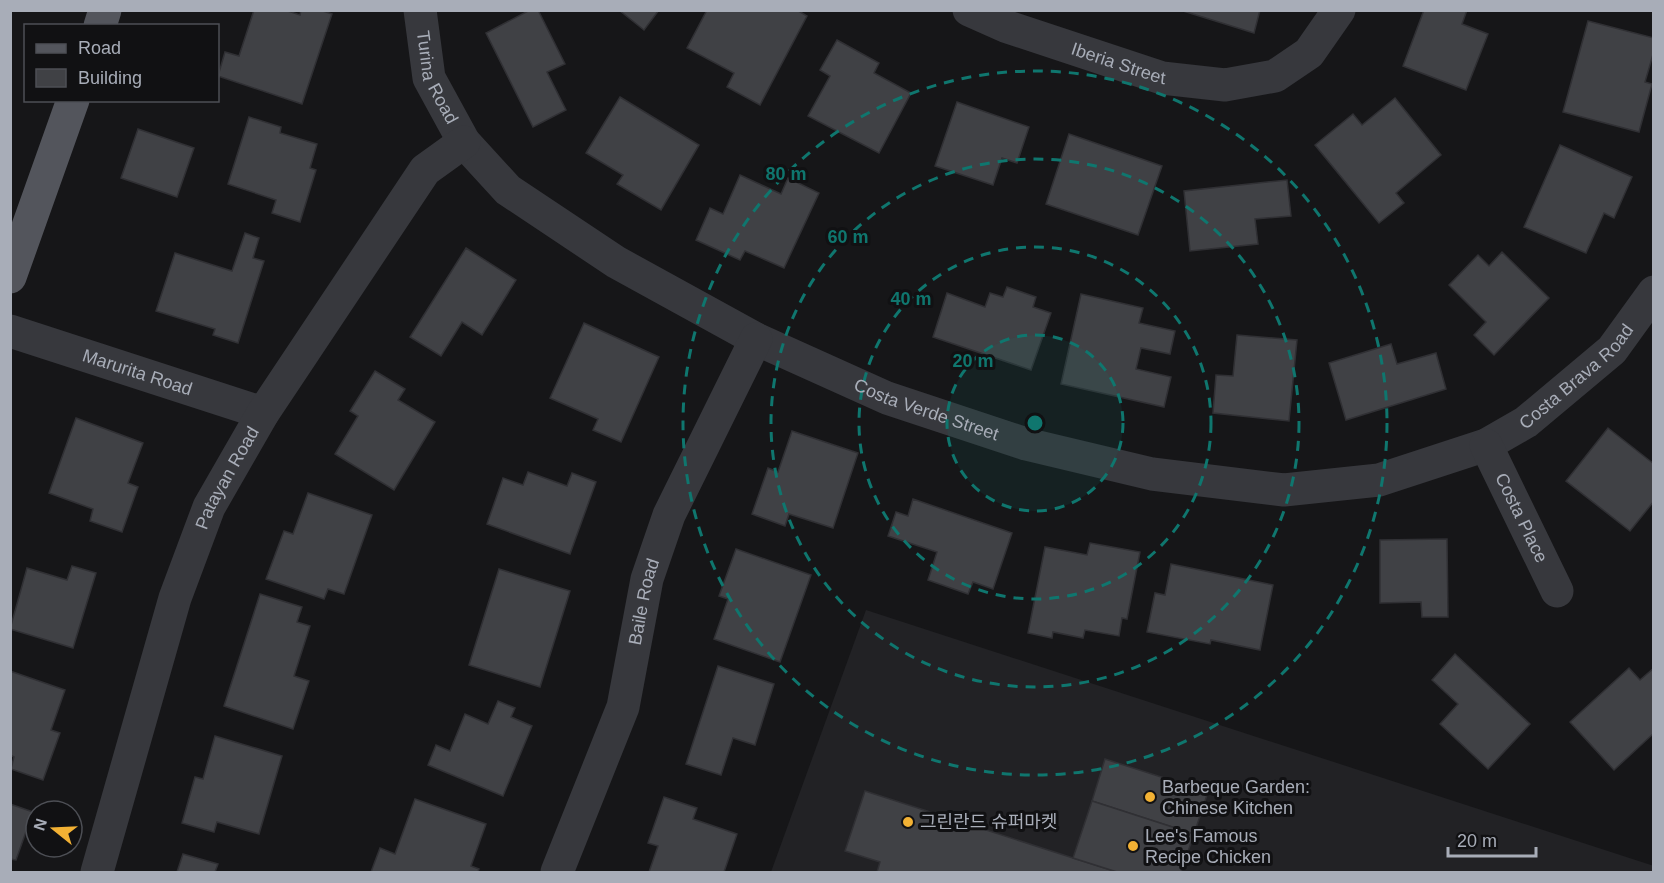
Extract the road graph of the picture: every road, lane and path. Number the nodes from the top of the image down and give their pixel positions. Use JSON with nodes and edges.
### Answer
{"nodes":[{"id":1,"x":420,"y":10,"type":"edge"},
{"id":2,"x":969,"y":10,"type":"edge"},
{"id":3,"x":1339,"y":10,"type":"edge"},
{"id":4,"x":72,"y":102,"type":"edge"},
{"id":5,"x":464,"y":142,"type":"junction"},
{"id":6,"x":10,"y":278,"type":"edge"},
{"id":7,"x":1653,"y":292,"type":"edge"},
{"id":8,"x":10,"y":331,"type":"edge"},
{"id":9,"x":756,"y":339,"type":"junction"},
{"id":10,"x":263,"y":412,"type":"junction"},
{"id":11,"x":1486,"y":445,"type":"junction"},
{"id":12,"x":1557,"y":591,"type":"dead end"},
{"id":13,"x":97,"y":873,"type":"edge"},
{"id":14,"x":557,"y":873,"type":"edge"}],
"edges":[{"from":1,"to":5,"type":"street","name":"Turina Road"},
{"from":2,"to":3,"type":"street","name":"Iberia Street"},
{"from":4,"to":6,"type":"main road"},
{"from":5,"to":9,"type":"street","name":"Costa Verde Street"},
{"from":5,"to":10,"type":"street","name":"Patayan Road"},
{"from":7,"to":11,"type":"street","name":"Costa Brava Road"},
{"from":8,"to":10,"type":"street","name":"Marurita Road"},
{"from":9,"to":11,"type":"street","name":"Costa Verde Street"},
{"from":9,"to":14,"type":"street","name":"Baile Road"},
{"from":10,"to":13,"type":"street","name":"Patayan Road"},
{"from":11,"to":12,"type":"street","name":"Costa Place"}]}
